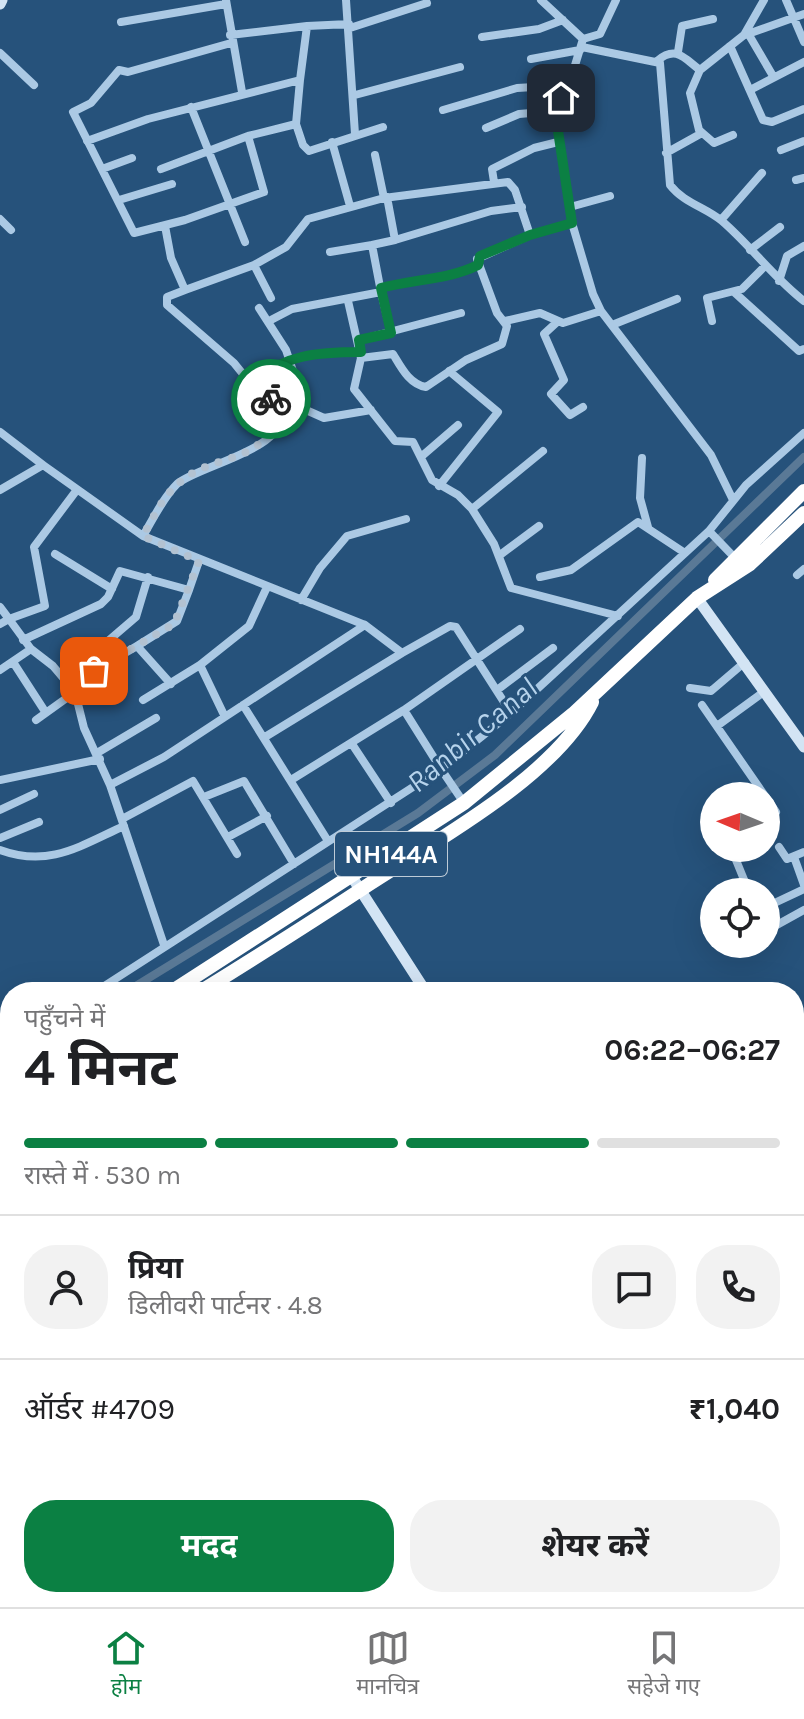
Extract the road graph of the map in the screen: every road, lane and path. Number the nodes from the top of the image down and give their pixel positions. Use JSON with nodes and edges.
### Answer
{"nodes":[{"id":1,"x":357,"y":0,"type":"edge"},
{"id":2,"x":541,"y":0,"type":"edge"},
{"id":3,"x":616,"y":0,"type":"edge"},
{"id":4,"x":764,"y":0,"type":"edge"},
{"id":5,"x":786,"y":0,"type":"edge"},
{"id":6,"x":226,"y":2,"type":"edge"},
{"id":7,"x":346,"y":2,"type":"edge"},
{"id":8,"x":427,"y":3,"type":"dead end"},
{"id":9,"x":197,"y":5,"type":"edge"},
{"id":10,"x":804,"y":14,"type":"edge"},
{"id":11,"x":794,"y":18,"type":"junction"},
{"id":12,"x":713,"y":19,"type":"dead end"},
{"id":13,"x":563,"y":20,"type":"junction"},
{"id":14,"x":121,"y":22,"type":"dead end"},
{"id":15,"x":307,"y":26,"type":"junction"},
{"id":16,"x":349,"y":26,"type":"junction"},
{"id":17,"x":747,"y":35,"type":"junction"},
{"id":18,"x":482,"y":37,"type":"dead end"},
{"id":19,"x":230,"y":39,"type":"junction"},
{"id":20,"x":804,"y":42,"type":"edge"},
{"id":21,"x":582,"y":46,"type":"junction"},
{"id":22,"x":730,"y":46,"type":"junction"},
{"id":23,"x":678,"y":52,"type":"junction"},
{"id":24,"x":0,"y":53,"type":"edge"},
{"id":25,"x":531,"y":59,"type":"dead end"},
{"id":26,"x":657,"y":61,"type":"junction"},
{"id":27,"x":804,"y":62,"type":"edge"},
{"id":28,"x":460,"y":67,"type":"dead end"},
{"id":29,"x":700,"y":70,"type":"junction"},
{"id":30,"x":773,"y":76,"type":"junction"},
{"id":31,"x":300,"y":80,"type":"junction"},
{"id":32,"x":34,"y":85,"type":"dead end"},
{"id":33,"x":569,"y":85,"type":"junction"},
{"id":34,"x":750,"y":90,"type":"junction"},
{"id":35,"x":242,"y":92,"type":"junction"},
{"id":36,"x":355,"y":95,"type":"junction"},
{"id":37,"x":191,"y":107,"type":"junction"},
{"id":38,"x":804,"y":109,"type":"edge"},
{"id":39,"x":443,"y":110,"type":"dead end"},
{"id":40,"x":555,"y":111,"type":"junction"},
{"id":41,"x":296,"y":124,"type":"junction"},
{"id":42,"x":383,"y":127,"type":"dead end"},
{"id":43,"x":486,"y":128,"type":"dead end"},
{"id":44,"x":702,"y":133,"type":"junction"},
{"id":45,"x":355,"y":134,"type":"junction"},
{"id":46,"x":733,"y":135,"type":"dead end"},
{"id":47,"x":248,"y":136,"type":"junction"},
{"id":48,"x":87,"y":141,"type":"junction"},
{"id":49,"x":804,"y":141,"type":"edge"},
{"id":50,"x":332,"y":142,"type":"junction"},
{"id":51,"x":558,"y":142,"type":"junction"},
{"id":52,"x":208,"y":150,"type":"junction"},
{"id":53,"x":781,"y":150,"type":"dead end"},
{"id":54,"x":666,"y":153,"type":"junction"},
{"id":55,"x":375,"y":155,"type":"dead end"},
{"id":56,"x":132,"y":158,"type":"dead end"},
{"id":57,"x":102,"y":169,"type":"junction"},
{"id":58,"x":161,"y":169,"type":"dead end"},
{"id":59,"x":762,"y":173,"type":"dead end"},
{"id":60,"x":494,"y":182,"type":"junction"},
{"id":61,"x":172,"y":184,"type":"dead end"},
{"id":62,"x":610,"y":196,"type":"dead end"},
{"id":63,"x":386,"y":198,"type":"junction"},
{"id":64,"x":119,"y":200,"type":"junction"},
{"id":65,"x":230,"y":204,"type":"junction"},
{"id":66,"x":350,"y":206,"type":"junction"},
{"id":67,"x":522,"y":207,"type":"junction"},
{"id":68,"x":570,"y":207,"type":"junction"},
{"id":69,"x":0,"y":219,"type":"edge"},
{"id":70,"x":721,"y":220,"type":"junction"},
{"id":71,"x":572,"y":223,"type":"junction"},
{"id":72,"x":165,"y":226,"type":"junction"},
{"id":73,"x":780,"y":227,"type":"dead end"},
{"id":74,"x":11,"y":230,"type":"dead end"},
{"id":75,"x":530,"y":235,"type":"junction"},
{"id":76,"x":395,"y":240,"type":"junction"},
{"id":77,"x":245,"y":242,"type":"dead end"},
{"id":78,"x":372,"y":245,"type":"junction"},
{"id":79,"x":804,"y":246,"type":"edge"},
{"id":80,"x":750,"y":250,"type":"junction"},
{"id":81,"x":330,"y":252,"type":"dead end"},
{"id":82,"x":254,"y":265,"type":"junction"},
{"id":83,"x":478,"y":265,"type":"junction"},
{"id":84,"x":764,"y":267,"type":"junction"},
{"id":85,"x":779,"y":281,"type":"junction"},
{"id":86,"x":185,"y":290,"type":"junction"},
{"id":87,"x":381,"y":290,"type":"junction"},
{"id":88,"x":734,"y":292,"type":"junction"},
{"id":89,"x":271,"y":298,"type":"dead end"},
{"id":90,"x":677,"y":299,"type":"dead end"},
{"id":91,"x":348,"y":301,"type":"junction"},
{"id":92,"x":804,"y":301,"type":"edge"},
{"id":93,"x":259,"y":308,"type":"dead end"},
{"id":94,"x":601,"y":311,"type":"junction"},
{"id":95,"x":461,"y":313,"type":"dead end"},
{"id":96,"x":269,"y":321,"type":"junction"},
{"id":97,"x":505,"y":321,"type":"junction"},
{"id":98,"x":712,"y":321,"type":"dead end"},
{"id":99,"x":556,"y":323,"type":"junction"},
{"id":100,"x":612,"y":325,"type":"junction"},
{"id":101,"x":391,"y":333,"type":"junction"},
{"id":102,"x":359,"y":340,"type":"junction"},
{"id":103,"x":804,"y":349,"type":"edge"},
{"id":104,"x":361,"y":355,"type":"junction"},
{"id":105,"x":289,"y":359,"type":"junction"},
{"id":106,"x":449,"y":371,"type":"junction"},
{"id":107,"x":251,"y":384,"type":"junction"},
{"id":108,"x":583,"y":407,"type":"dead end"},
{"id":109,"x":371,"y":410,"type":"junction"},
{"id":110,"x":458,"y":425,"type":"dead end"},
{"id":111,"x":0,"y":432,"type":"edge"},
{"id":112,"x":804,"y":433,"type":"edge"},
{"id":113,"x":543,"y":451,"type":"dead end"},
{"id":114,"x":422,"y":456,"type":"junction"},
{"id":115,"x":642,"y":458,"type":"dead end"},
{"id":116,"x":43,"y":465,"type":"junction"},
{"id":117,"x":439,"y":486,"type":"junction"},
{"id":118,"x":0,"y":490,"type":"edge"},
{"id":119,"x":76,"y":491,"type":"junction"},
{"id":120,"x":804,"y":491,"type":"edge"},
{"id":121,"x":733,"y":500,"type":"junction"},
{"id":122,"x":472,"y":509,"type":"junction"},
{"id":123,"x":804,"y":513,"type":"edge"},
{"id":124,"x":406,"y":519,"type":"dead end"},
{"id":125,"x":539,"y":526,"type":"dead end"},
{"id":126,"x":648,"y":528,"type":"junction"},
{"id":127,"x":712,"y":534,"type":"junction"},
{"id":128,"x":143,"y":536,"type":"junction"},
{"id":129,"x":685,"y":553,"type":"junction"},
{"id":130,"x":55,"y":554,"type":"dead end"},
{"id":131,"x":500,"y":555,"type":"junction"},
{"id":132,"x":735,"y":558,"type":"junction"},
{"id":133,"x":199,"y":561,"type":"junction"},
{"id":134,"x":148,"y":577,"type":"junction"},
{"id":135,"x":540,"y":577,"type":"dead end"},
{"id":136,"x":267,"y":587,"type":"junction"},
{"id":137,"x":112,"y":589,"type":"junction"},
{"id":138,"x":189,"y":590,"type":"junction"},
{"id":139,"x":702,"y":594,"type":"junction"},
{"id":140,"x":301,"y":600,"type":"junction"},
{"id":141,"x":0,"y":607,"type":"edge"},
{"id":142,"x":618,"y":616,"type":"junction"},
{"id":143,"x":9,"y":619,"type":"junction"},
{"id":144,"x":0,"y":624,"type":"edge"},
{"id":145,"x":365,"y":625,"type":"junction"},
{"id":146,"x":520,"y":629,"type":"dead end"},
{"id":147,"x":23,"y":640,"type":"junction"},
{"id":148,"x":137,"y":646,"type":"junction"},
{"id":149,"x":553,"y":648,"type":"dead end"},
{"id":150,"x":31,"y":649,"type":"junction"},
{"id":151,"x":402,"y":653,"type":"junction"},
{"id":152,"x":118,"y":657,"type":"junction"},
{"id":153,"x":479,"y":660,"type":"junction"},
{"id":154,"x":13,"y":662,"type":"junction"},
{"id":155,"x":745,"y":662,"type":"junction"},
{"id":156,"x":200,"y":665,"type":"junction"},
{"id":157,"x":0,"y":670,"type":"edge"},
{"id":158,"x":171,"y":684,"type":"junction"},
{"id":159,"x":73,"y":688,"type":"junction"},
{"id":160,"x":690,"y":688,"type":"dead end"},
{"id":161,"x":497,"y":690,"type":"junction"},
{"id":162,"x":599,"y":691,"type":"junction"},
{"id":163,"x":765,"y":691,"type":"junction"},
{"id":164,"x":143,"y":700,"type":"dead end"},
{"id":165,"x":243,"y":705,"type":"junction"},
{"id":166,"x":702,"y":705,"type":"dead end"},
{"id":167,"x":404,"y":710,"type":"junction"},
{"id":168,"x":46,"y":713,"type":"junction"},
{"id":169,"x":511,"y":713,"type":"junction"},
{"id":170,"x":225,"y":717,"type":"junction"},
{"id":171,"x":156,"y":718,"type":"dead end"},
{"id":172,"x":36,"y":720,"type":"dead end"},
{"id":173,"x":717,"y":726,"type":"junction"},
{"id":174,"x":265,"y":737,"type":"junction"},
{"id":175,"x":352,"y":744,"type":"junction"},
{"id":176,"x":804,"y":747,"type":"edge"},
{"id":177,"x":99,"y":756,"type":"junction"},
{"id":178,"x":441,"y":769,"type":"junction"},
{"id":179,"x":0,"y":780,"type":"edge"},
{"id":180,"x":291,"y":780,"type":"junction"},
{"id":181,"x":756,"y":782,"type":"edge"},
{"id":182,"x":110,"y":785,"type":"junction"},
{"id":183,"x":34,"y":794,"type":"dead end"},
{"id":184,"x":204,"y":797,"type":"junction"},
{"id":185,"x":461,"y":798,"type":"junction"},
{"id":186,"x":391,"y":803,"type":"junction"},
{"id":187,"x":0,"y":810,"type":"edge"},
{"id":188,"x":267,"y":816,"type":"junction"},
{"id":189,"x":39,"y":822,"type":"dead end"},
{"id":190,"x":123,"y":823,"type":"junction"},
{"id":191,"x":228,"y":837,"type":"junction"},
{"id":192,"x":0,"y":838,"type":"edge"},
{"id":193,"x":328,"y":841,"type":"junction"},
{"id":194,"x":780,"y":849,"type":"edge"},
{"id":195,"x":0,"y":850,"type":"edge"},
{"id":196,"x":804,"y":852,"type":"edge"},
{"id":197,"x":237,"y":854,"type":"dead end"},
{"id":198,"x":794,"y":857,"type":"junction"},
{"id":199,"x":294,"y":864,"type":"junction"},
{"id":200,"x":352,"y":877,"type":"junction"},
{"id":201,"x":804,"y":887,"type":"edge"},
{"id":202,"x":360,"y":891,"type":"junction"},
{"id":203,"x":780,"y":900,"type":"edge"},
{"id":204,"x":804,"y":910,"type":"edge"},
{"id":205,"x":780,"y":923,"type":"edge"},
{"id":206,"x":164,"y":945,"type":"junction"},
{"id":207,"x":110,"y":982,"type":"edge"},
{"id":208,"x":187,"y":982,"type":"edge"},
{"id":209,"x":216,"y":982,"type":"edge"},
{"id":210,"x":419,"y":982,"type":"edge"}],
"edges":[{"from":1,"to":7,"type":"street"},
{"from":2,"to":13,"type":"street"},
{"from":3,"to":21,"type":"street"},
{"from":4,"to":17,"type":"street"},
{"from":5,"to":11,"type":"street"},
{"from":6,"to":9,"type":"street"},
{"from":6,"to":19,"type":"street"},
{"from":7,"to":16,"type":"street"},
{"from":8,"to":16,"type":"street"},
{"from":9,"to":14,"type":"street"},
{"from":10,"to":11,"type":"street"},
{"from":11,"to":17,"type":"street"},
{"from":11,"to":20,"type":"street"},
{"from":12,"to":23,"type":"street"},
{"from":13,"to":18,"type":"street"},
{"from":13,"to":21,"type":"street"},
{"from":15,"to":16,"type":"street"},
{"from":15,"to":19,"type":"street"},
{"from":15,"to":31,"type":"street"},
{"from":16,"to":36,"type":"street"},
{"from":17,"to":22,"type":"street"},
{"from":17,"to":30,"type":"street"},
{"from":19,"to":35,"type":"street"},
{"from":19,"to":48,"type":"street"},
{"from":21,"to":25,"type":"street"},
{"from":21,"to":26,"type":"street"},
{"from":21,"to":33,"type":"street"},
{"from":22,"to":29,"type":"street"},
{"from":22,"to":34,"type":"street"},
{"from":23,"to":26,"type":"street"},
{"from":23,"to":29,"type":"street"},
{"from":24,"to":32,"type":"street"},
{"from":26,"to":54,"type":"street"},
{"from":27,"to":30,"type":"street"},
{"from":28,"to":36,"type":"street"},
{"from":29,"to":44,"type":"street"},
{"from":30,"to":34,"type":"street"},
{"from":31,"to":35,"type":"street"},
{"from":31,"to":41,"type":"street"},
{"from":33,"to":39,"type":"street"},
{"from":33,"to":40,"type":"street"},
{"from":34,"to":38,"type":"street"},
{"from":35,"to":37,"type":"street"},
{"from":36,"to":45,"type":"street"},
{"from":37,"to":48,"type":"street"},
{"from":37,"to":52,"type":"street"},
{"from":40,"to":43,"type":"street"},
{"from":40,"to":51,"type":"street"},
{"from":41,"to":47,"type":"street"},
{"from":41,"to":50,"type":"street"},
{"from":42,"to":45,"type":"street"},
{"from":44,"to":46,"type":"street"},
{"from":44,"to":54,"type":"street"},
{"from":45,"to":50,"type":"street"},
{"from":47,"to":52,"type":"street"},
{"from":47,"to":65,"type":"street"},
{"from":48,"to":57,"type":"street"},
{"from":49,"to":53,"type":"street"},
{"from":50,"to":66,"type":"street"},
{"from":51,"to":60,"type":"street"},
{"from":51,"to":68,"type":"street"},
{"from":52,"to":58,"type":"street"},
{"from":52,"to":65,"type":"street"},
{"from":54,"to":70,"type":"street"},
{"from":55,"to":63,"type":"street"},
{"from":56,"to":57,"type":"street"},
{"from":57,"to":64,"type":"street"},
{"from":59,"to":70,"type":"street"},
{"from":60,"to":63,"type":"street"},
{"from":60,"to":67,"type":"street"},
{"from":61,"to":64,"type":"street"},
{"from":62,"to":68,"type":"street"},
{"from":63,"to":66,"type":"street"},
{"from":63,"to":76,"type":"street"},
{"from":64,"to":72,"type":"street"},
{"from":65,"to":72,"type":"street"},
{"from":65,"to":77,"type":"street"},
{"from":66,"to":82,"type":"street"},
{"from":67,"to":75,"type":"street"},
{"from":67,"to":76,"type":"street"},
{"from":68,"to":71,"type":"street"},
{"from":69,"to":74,"type":"street"},
{"from":70,"to":80,"type":"street"},
{"from":71,"to":75,"type":"street"},
{"from":71,"to":94,"type":"street"},
{"from":72,"to":86,"type":"street"},
{"from":73,"to":80,"type":"street"},
{"from":75,"to":83,"type":"street"},
{"from":76,"to":78,"type":"street"},
{"from":78,"to":81,"type":"street"},
{"from":78,"to":87,"type":"street"},
{"from":79,"to":85,"type":"street"},
{"from":80,"to":84,"type":"street"},
{"from":82,"to":86,"type":"street"},
{"from":82,"to":89,"type":"street"},
{"from":83,"to":87,"type":"street"},
{"from":83,"to":97,"type":"street"},
{"from":84,"to":85,"type":"street"},
{"from":84,"to":88,"type":"street"},
{"from":85,"to":92,"type":"street"},
{"from":86,"to":107,"type":"street"},
{"from":87,"to":91,"type":"street"},
{"from":87,"to":101,"type":"street"},
{"from":88,"to":98,"type":"street"},
{"from":88,"to":103,"type":"street"},
{"from":90,"to":100,"type":"street"},
{"from":91,"to":96,"type":"street"},
{"from":91,"to":102,"type":"street"},
{"from":93,"to":96,"type":"street"},
{"from":94,"to":99,"type":"street"},
{"from":94,"to":100,"type":"street"},
{"from":95,"to":101,"type":"street"},
{"from":96,"to":105,"type":"street"},
{"from":97,"to":99,"type":"street"},
{"from":97,"to":106,"type":"street"},
{"from":99,"to":108,"type":"street"},
{"from":100,"to":121,"type":"street"},
{"from":101,"to":102,"type":"street"},
{"from":102,"to":104,"type":"street"},
{"from":104,"to":105,"type":"street"},
{"from":104,"to":106,"type":"street"},
{"from":104,"to":109,"type":"street"},
{"from":105,"to":107,"type":"street"},
{"from":105,"to":109,"type":"street"},
{"from":106,"to":117,"type":"street"},
{"from":107,"to":128,"type":"street"},
{"from":109,"to":114,"type":"street"},
{"from":110,"to":114,"type":"street"},
{"from":111,"to":116,"type":"street"},
{"from":112,"to":121,"type":"street"},
{"from":113,"to":122,"type":"street"},
{"from":114,"to":117,"type":"street"},
{"from":115,"to":126,"type":"street"},
{"from":116,"to":118,"type":"street"},
{"from":116,"to":119,"type":"street"},
{"from":117,"to":122,"type":"street"},
{"from":119,"to":128,"type":"street"},
{"from":119,"to":143,"type":"street"},
{"from":120,"to":132,"type":"highway","number":"NH144A"},
{"from":121,"to":127,"type":"street"},
{"from":122,"to":131,"type":"street"},
{"from":123,"to":139,"type":"highway"},
{"from":124,"to":140,"type":"street"},
{"from":125,"to":131,"type":"street"},
{"from":126,"to":129,"type":"street"},
{"from":126,"to":135,"type":"street"},
{"from":127,"to":129,"type":"street"},
{"from":127,"to":132,"type":"street"},
{"from":128,"to":133,"type":"street"},
{"from":129,"to":142,"type":"street"},
{"from":130,"to":137,"type":"street"},
{"from":131,"to":142,"type":"street"},
{"from":132,"to":139,"type":"highway","number":"NH144A"},
{"from":133,"to":136,"type":"street"},
{"from":133,"to":138,"type":"street"},
{"from":134,"to":137,"type":"street"},
{"from":134,"to":138,"type":"street"},
{"from":134,"to":152,"type":"street"},
{"from":136,"to":140,"type":"street"},
{"from":136,"to":156,"type":"street"},
{"from":137,"to":147,"type":"street"},
{"from":138,"to":148,"type":"street"},
{"from":139,"to":155,"type":"street"},
{"from":139,"to":162,"type":"highway","number":"NH144A"},
{"from":140,"to":145,"type":"street"},
{"from":141,"to":143,"type":"street"},
{"from":142,"to":169,"type":"street"},
{"from":143,"to":144,"type":"street"},
{"from":143,"to":147,"type":"street"},
{"from":145,"to":151,"type":"street"},
{"from":145,"to":165,"type":"street"},
{"from":146,"to":153,"type":"street"},
{"from":147,"to":150,"type":"street"},
{"from":148,"to":152,"type":"street"},
{"from":148,"to":158,"type":"street"},
{"from":149,"to":161,"type":"street"},
{"from":150,"to":154,"type":"street"},
{"from":150,"to":159,"type":"street"},
{"from":151,"to":153,"type":"street"},
{"from":151,"to":174,"type":"street"},
{"from":152,"to":159,"type":"street"},
{"from":153,"to":161,"type":"street"},
{"from":153,"to":167,"type":"street"},
{"from":154,"to":157,"type":"street"},
{"from":154,"to":168,"type":"street"},
{"from":155,"to":160,"type":"street"},
{"from":155,"to":163,"type":"street"},
{"from":156,"to":158,"type":"street"},
{"from":156,"to":170,"type":"street"},
{"from":158,"to":164,"type":"street"},
{"from":159,"to":168,"type":"street"},
{"from":159,"to":177,"type":"street"},
{"from":161,"to":169,"type":"street"},
{"from":162,"to":185,"type":"highway","number":"NH144A"},
{"from":162,"to":202,"type":"highway"},
{"from":163,"to":173,"type":"street"},
{"from":163,"to":176,"type":"street"},
{"from":165,"to":170,"type":"street"},
{"from":165,"to":174,"type":"street"},
{"from":166,"to":173,"type":"street"},
{"from":167,"to":175,"type":"street"},
{"from":167,"to":178,"type":"street"},
{"from":168,"to":172,"type":"street"},
{"from":169,"to":178,"type":"street"},
{"from":170,"to":182,"type":"street"},
{"from":171,"to":177,"type":"street"},
{"from":173,"to":181,"type":"street"},
{"from":174,"to":180,"type":"street"},
{"from":175,"to":180,"type":"street"},
{"from":175,"to":186,"type":"street"},
{"from":177,"to":179,"type":"street"},
{"from":177,"to":182,"type":"street"},
{"from":178,"to":185,"type":"street"},
{"from":178,"to":186,"type":"street"},
{"from":180,"to":193,"type":"street"},
{"from":182,"to":190,"type":"street"},
{"from":183,"to":187,"type":"street"},
{"from":184,"to":188,"type":"street"},
{"from":184,"to":190,"type":"street"},
{"from":184,"to":191,"type":"street"},
{"from":185,"to":200,"type":"highway","number":"NH144A"},
{"from":186,"to":193,"type":"street"},
{"from":188,"to":191,"type":"street"},
{"from":188,"to":199,"type":"street"},
{"from":189,"to":192,"type":"street"},
{"from":190,"to":195,"type":"street"},
{"from":190,"to":206,"type":"street"},
{"from":191,"to":197,"type":"street"},
{"from":193,"to":199,"type":"street"},
{"from":194,"to":198,"type":"street"},
{"from":196,"to":198,"type":"street"},
{"from":198,"to":201,"type":"street"},
{"from":199,"to":206,"type":"street"},
{"from":200,"to":202,"type":"street"},
{"from":200,"to":208,"type":"highway","number":"NH144A"},
{"from":201,"to":203,"type":"street"},
{"from":202,"to":209,"type":"highway"},
{"from":202,"to":210,"type":"street"},
{"from":204,"to":205,"type":"street"},
{"from":206,"to":207,"type":"street"}]}
